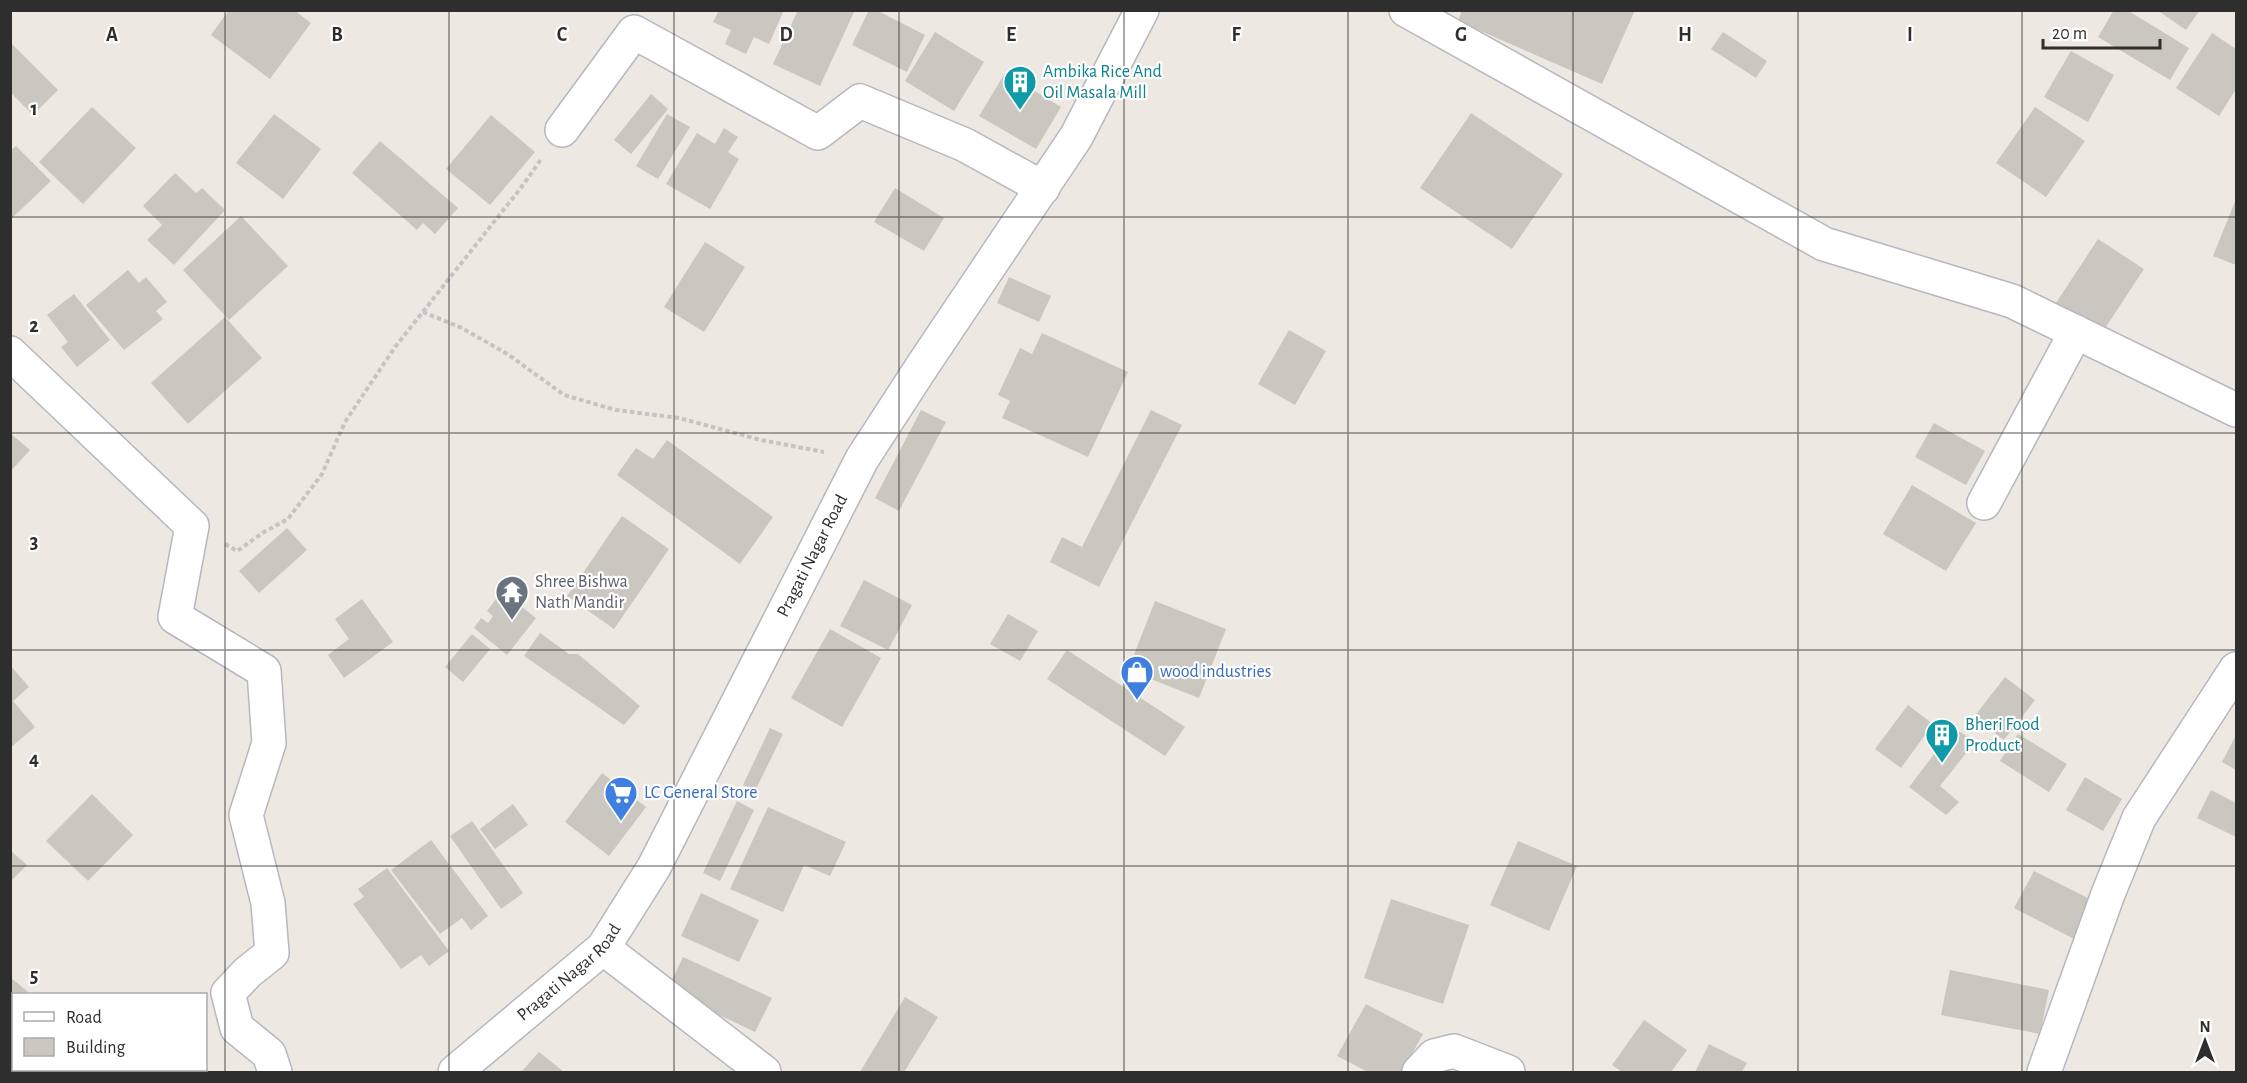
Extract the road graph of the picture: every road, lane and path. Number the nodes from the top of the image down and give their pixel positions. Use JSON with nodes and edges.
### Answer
{"nodes":[{"id":1,"x":1142,"y":10,"type":"edge"},
{"id":2,"x":1406,"y":10,"type":"edge"},
{"id":3,"x":562,"y":129,"type":"joint"},
{"id":4,"x":1043,"y":188,"type":"junction"},
{"id":5,"x":423,"y":312,"type":"junction"},
{"id":6,"x":2076,"y":332,"type":"junction"},
{"id":7,"x":10,"y":353,"type":"edge"},
{"id":8,"x":2236,"y":410,"type":"edge"},
{"id":9,"x":862,"y":459,"type":"junction"},
{"id":10,"x":1984,"y":503,"type":"dead end"},
{"id":11,"x":192,"y":526,"type":"junction"},
{"id":12,"x":2236,"y":669,"type":"edge"},
{"id":13,"x":603,"y":948,"type":"junction"},
{"id":14,"x":275,"y":1072,"type":"edge"},
{"id":15,"x":455,"y":1072,"type":"edge"},
{"id":16,"x":764,"y":1072,"type":"edge"},
{"id":17,"x":1419,"y":1072,"type":"edge"},
{"id":18,"x":1508,"y":1072,"type":"edge"},
{"id":19,"x":2044,"y":1072,"type":"edge"}],
"edges":[{"from":1,"to":4,"type":"street","name":"Pragati Nagar Road"},
{"from":2,"to":6,"type":"street"},
{"from":3,"to":4,"type":"street"},
{"from":3,"to":5,"type":"path"},
{"from":4,"to":9,"type":"street","name":"Pragati Nagar Road"},
{"from":5,"to":9,"type":"path"},
{"from":5,"to":11,"type":"path"},
{"from":6,"to":8,"type":"street"},
{"from":6,"to":10,"type":"street"},
{"from":7,"to":11,"type":"street"},
{"from":9,"to":13,"type":"street","name":"Pragati Nagar Road"},
{"from":11,"to":14,"type":"street"},
{"from":12,"to":19,"type":"street"},
{"from":13,"to":15,"type":"street","name":"Pragati Nagar Road"},
{"from":13,"to":16,"type":"street"},
{"from":17,"to":18,"type":"street"}]}
